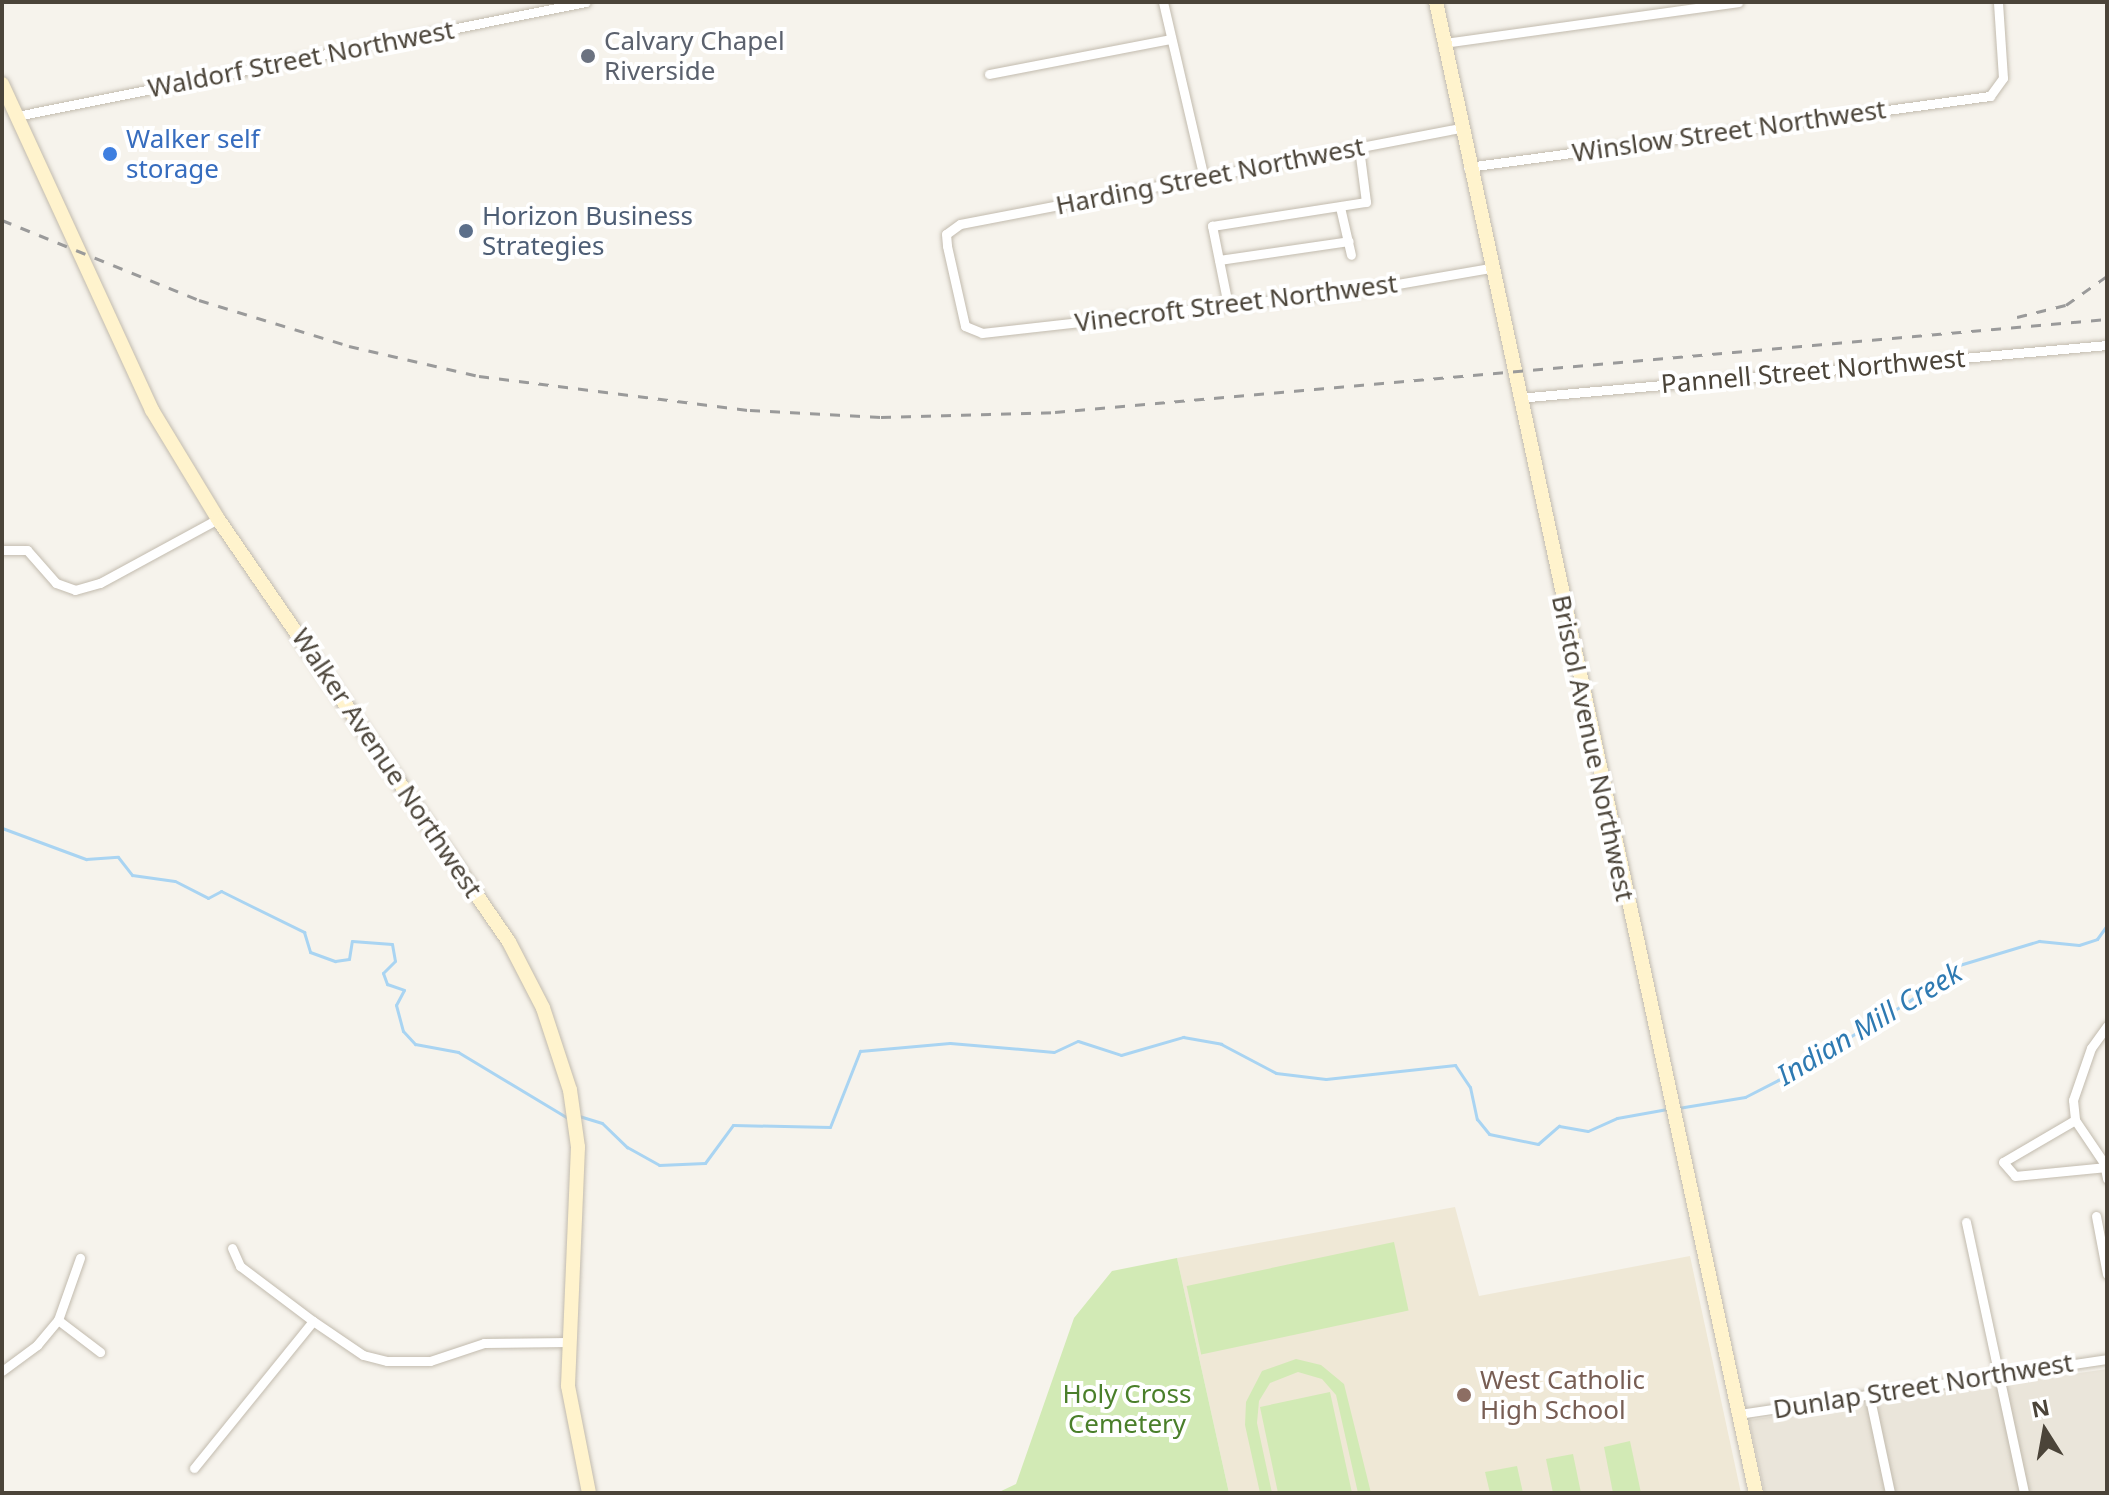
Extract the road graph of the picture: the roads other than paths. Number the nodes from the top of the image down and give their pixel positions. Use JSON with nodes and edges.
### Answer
{"nodes":[{"id":1,"x":586,"y":2,"type":"edge"},
{"id":2,"x":1163,"y":2,"type":"edge"},
{"id":3,"x":1436,"y":2,"type":"edge"},
{"id":4,"x":1738,"y":2,"type":"edge"},
{"id":5,"x":1998,"y":2,"type":"edge"},
{"id":6,"x":1171,"y":39,"type":"junction"},
{"id":7,"x":1444,"y":43,"type":"junction"},
{"id":8,"x":989,"y":74,"type":"dead end"},
{"id":9,"x":2,"y":84,"type":"edge"},
{"id":10,"x":17,"y":116,"type":"junction"},
{"id":11,"x":1460,"y":128,"type":"junction"},
{"id":12,"x":1359,"y":148,"type":"junction"},
{"id":13,"x":1468,"y":167,"type":"junction"},
{"id":14,"x":1204,"y":178,"type":"junction"},
{"id":15,"x":1340,"y":207,"type":"junction"},
{"id":16,"x":1349,"y":241,"type":"junction"},
{"id":17,"x":1351,"y":255,"type":"dead end"},
{"id":18,"x":1219,"y":260,"type":"junction"},
{"id":19,"x":1490,"y":268,"type":"junction"},
{"id":20,"x":1228,"y":305,"type":"junction"},
{"id":21,"x":982,"y":333,"type":"joint"},
{"id":22,"x":2107,"y":345,"type":"edge"},
{"id":23,"x":1518,"y":398,"type":"junction"},
{"id":24,"x":218,"y":519,"type":"junction"},
{"id":25,"x":2,"y":550,"type":"edge"},
{"id":26,"x":2107,"y":1026,"type":"edge"},
{"id":27,"x":2075,"y":1120,"type":"junction"},
{"id":28,"x":2106,"y":1165,"type":"edge"},
{"id":29,"x":2107,"y":1179,"type":"edge"},
{"id":30,"x":2096,"y":1216,"type":"dead end"},
{"id":31,"x":1966,"y":1222,"type":"dead end"},
{"id":32,"x":232,"y":1248,"type":"dead end"},
{"id":33,"x":80,"y":1258,"type":"dead end"},
{"id":34,"x":2107,"y":1274,"type":"edge"},
{"id":35,"x":58,"y":1320,"type":"junction"},
{"id":36,"x":313,"y":1321,"type":"junction"},
{"id":37,"x":568,"y":1342,"type":"junction"},
{"id":38,"x":100,"y":1352,"type":"dead end"},
{"id":39,"x":2107,"y":1359,"type":"edge"},
{"id":40,"x":2,"y":1371,"type":"edge"},
{"id":41,"x":1999,"y":1374,"type":"junction"},
{"id":42,"x":1869,"y":1394,"type":"junction"},
{"id":43,"x":1739,"y":1414,"type":"junction"},
{"id":44,"x":194,"y":1468,"type":"dead end"},
{"id":45,"x":589,"y":1493,"type":"edge"},
{"id":46,"x":1756,"y":1493,"type":"edge"},
{"id":47,"x":1890,"y":1493,"type":"edge"},
{"id":48,"x":2024,"y":1493,"type":"edge"}],
"edges":[{"from":1,"to":10,"type":"street","name":"Waldorf Street Northwest"},
{"from":2,"to":6,"type":"street"},
{"from":3,"to":7,"type":"main road","name":"Bristol Avenue Northwest"},
{"from":4,"to":7,"type":"street"},
{"from":5,"to":13,"type":"street","name":"Winslow Street Northwest"},
{"from":6,"to":8,"type":"street"},
{"from":6,"to":14,"type":"street"},
{"from":7,"to":11,"type":"main road","name":"Bristol Avenue Northwest"},
{"from":9,"to":10,"type":"main road","name":"Walker Avenue Northwest"},
{"from":10,"to":24,"type":"main road","name":"Walker Avenue Northwest"},
{"from":11,"to":12,"type":"street","name":"Harding Street Northwest"},
{"from":11,"to":13,"type":"main road","name":"Bristol Avenue Northwest"},
{"from":12,"to":14,"type":"street","name":"Harding Street Northwest"},
{"from":12,"to":15,"type":"street"},
{"from":13,"to":19,"type":"main road","name":"Bristol Avenue Northwest"},
{"from":14,"to":21,"type":"street","name":"Harding Street Northwest"},
{"from":15,"to":16,"type":"street"},
{"from":15,"to":18,"type":"street"},
{"from":16,"to":17,"type":"street"},
{"from":16,"to":18,"type":"street"},
{"from":18,"to":20,"type":"street"},
{"from":19,"to":20,"type":"street","name":"Vinecroft Street Northwest"},
{"from":19,"to":23,"type":"main road","name":"Bristol Avenue Northwest"},
{"from":20,"to":21,"type":"street","name":"Vinecroft Street Northwest"},
{"from":22,"to":23,"type":"street","name":"Pannell Street Northwest"},
{"from":23,"to":43,"type":"main road","name":"Bristol Avenue Northwest"},
{"from":24,"to":25,"type":"street"},
{"from":24,"to":37,"type":"main road","name":"Walker Avenue Northwest"},
{"from":26,"to":27,"type":"street"},
{"from":27,"to":28,"type":"street"},
{"from":27,"to":28,"type":"street"},
{"from":28,"to":29,"type":"street"},
{"from":30,"to":34,"type":"street"},
{"from":31,"to":41,"type":"street"},
{"from":32,"to":36,"type":"street"},
{"from":33,"to":35,"type":"street"},
{"from":35,"to":38,"type":"street"},
{"from":35,"to":40,"type":"street"},
{"from":36,"to":37,"type":"street"},
{"from":36,"to":44,"type":"street"},
{"from":37,"to":45,"type":"main road","name":"Walker Avenue Northwest"},
{"from":39,"to":41,"type":"street","name":"Dunlap Street Northwest"},
{"from":41,"to":42,"type":"street","name":"Dunlap Street Northwest"},
{"from":41,"to":48,"type":"street"},
{"from":42,"to":43,"type":"street","name":"Dunlap Street Northwest"},
{"from":42,"to":47,"type":"street"},
{"from":43,"to":46,"type":"main road","name":"Bristol Avenue Northwest"}]}
